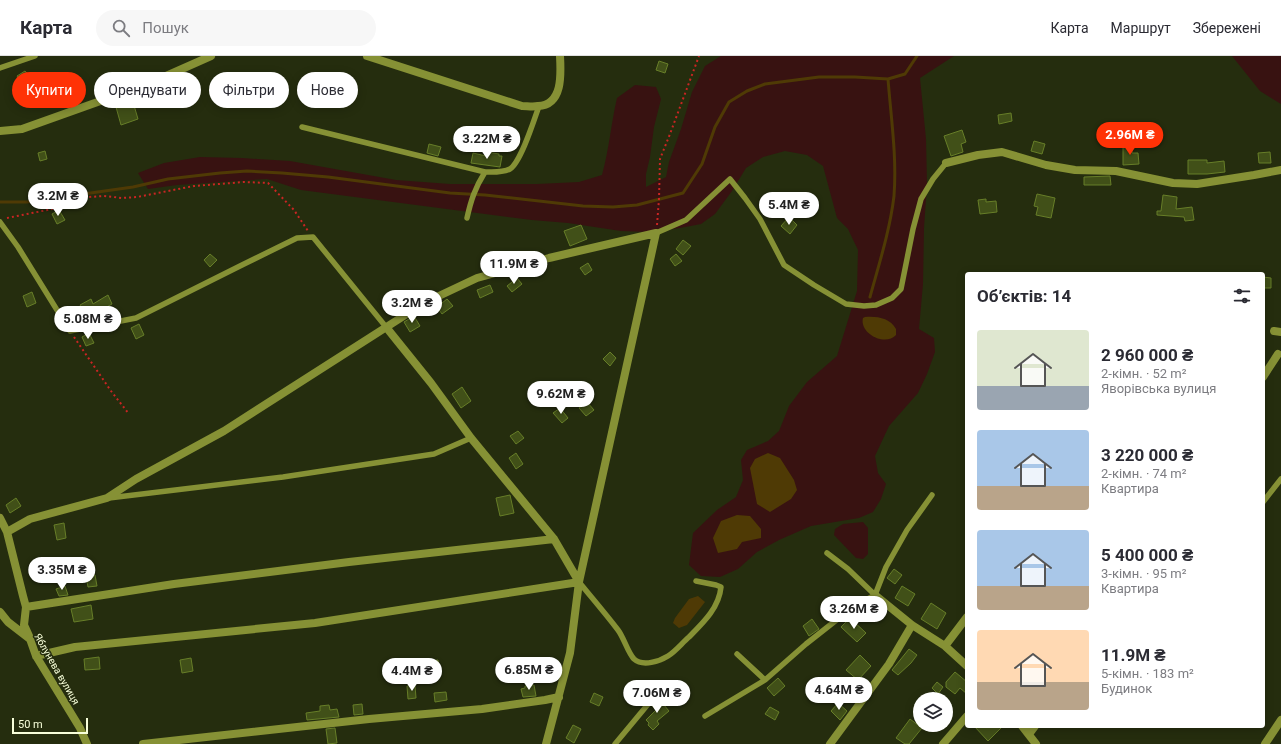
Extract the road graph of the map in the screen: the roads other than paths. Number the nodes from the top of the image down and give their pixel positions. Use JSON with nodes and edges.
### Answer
{"nodes":[{"id":1,"x":35,"y":56,"type":"edge"},
{"id":2,"x":211,"y":56,"type":"edge"},
{"id":3,"x":367,"y":56,"type":"edge"},
{"id":4,"x":560,"y":56,"type":"edge"},
{"id":5,"x":0,"y":68,"type":"edge"},
{"id":6,"x":539,"y":106,"type":"junction"},
{"id":7,"x":302,"y":127,"type":"dead end"},
{"id":8,"x":0,"y":131,"type":"edge"},
{"id":9,"x":946,"y":163,"type":"joint"},
{"id":10,"x":1281,"y":170,"type":"edge"},
{"id":11,"x":485,"y":172,"type":"junction"},
{"id":12,"x":467,"y":218,"type":"dead end"},
{"id":13,"x":0,"y":222,"type":"edge"},
{"id":14,"x":656,"y":232,"type":"junction"},
{"id":15,"x":386,"y":327,"type":"junction"},
{"id":16,"x":1278,"y":354,"type":"dead end"},
{"id":17,"x":1265,"y":374,"type":"edge"},
{"id":18,"x":471,"y":438,"type":"junction"},
{"id":19,"x":1281,"y":479,"type":"edge"},
{"id":20,"x":932,"y":495,"type":"dead end"},
{"id":21,"x":107,"y":498,"type":"junction"},
{"id":22,"x":1265,"y":499,"type":"edge"},
{"id":23,"x":0,"y":518,"type":"edge"},
{"id":24,"x":7,"y":532,"type":"junction"},
{"id":25,"x":554,"y":539,"type":"junction"},
{"id":26,"x":827,"y":553,"type":"dead end"},
{"id":27,"x":696,"y":581,"type":"dead end"},
{"id":28,"x":579,"y":582,"type":"junction"},
{"id":29,"x":875,"y":595,"type":"junction"},
{"id":30,"x":26,"y":607,"type":"junction"},
{"id":31,"x":0,"y":612,"type":"edge"},
{"id":32,"x":965,"y":620,"type":"edge"},
{"id":33,"x":912,"y":625,"type":"junction"},
{"id":34,"x":30,"y":639,"type":"junction"},
{"id":35,"x":945,"y":646,"type":"junction"},
{"id":36,"x":738,"y":654,"type":"dead end"},
{"id":37,"x":36,"y":656,"type":"junction"},
{"id":38,"x":965,"y":664,"type":"edge"},
{"id":39,"x":765,"y":680,"type":"junction"},
{"id":40,"x":659,"y":691,"type":"dead end"},
{"id":41,"x":559,"y":697,"type":"junction"},
{"id":42,"x":705,"y":716,"type":"dead end"},
{"id":43,"x":965,"y":718,"type":"edge"},
{"id":44,"x":1281,"y":720,"type":"edge"},
{"id":45,"x":1024,"y":728,"type":"edge"},
{"id":46,"x":1034,"y":728,"type":"edge"},
{"id":47,"x":1029,"y":734,"type":"junction"},
{"id":48,"x":87,"y":744,"type":"edge"},
{"id":49,"x":143,"y":744,"type":"edge"},
{"id":50,"x":546,"y":744,"type":"edge"},
{"id":51,"x":615,"y":744,"type":"edge"},
{"id":52,"x":830,"y":744,"type":"edge"},
{"id":53,"x":943,"y":744,"type":"edge"},
{"id":54,"x":1036,"y":744,"type":"edge"},
{"id":55,"x":1265,"y":744,"type":"edge"}],
"edges":[{"from":1,"to":5,"type":"lane"},
{"from":2,"to":8,"type":"street"},
{"from":3,"to":6,"type":"street"},
{"from":4,"to":6,"type":"street"},
{"from":6,"to":11,"type":"lane"},
{"from":7,"to":11,"type":"lane"},
{"from":9,"to":10,"type":"street"},
{"from":9,"to":14,"type":"lane"},
{"from":11,"to":12,"type":"lane"},
{"from":13,"to":15,"type":"lane"},
{"from":14,"to":15,"type":"street"},
{"from":14,"to":28,"type":"street"},
{"from":15,"to":18,"type":"street"},
{"from":15,"to":21,"type":"street"},
{"from":16,"to":17,"type":"street"},
{"from":18,"to":21,"type":"lane"},
{"from":18,"to":25,"type":"street"},
{"from":19,"to":22,"type":"lane"},
{"from":20,"to":29,"type":"lane"},
{"from":21,"to":24,"type":"street"},
{"from":23,"to":24,"type":"street"},
{"from":24,"to":30,"type":"street"},
{"from":25,"to":28,"type":"street"},
{"from":25,"to":30,"type":"street"},
{"from":26,"to":29,"type":"lane"},
{"from":27,"to":28,"type":"lane"},
{"from":28,"to":37,"type":"street"},
{"from":28,"to":41,"type":"street"},
{"from":29,"to":33,"type":"street"},
{"from":29,"to":39,"type":"lane"},
{"from":30,"to":34,"type":"street"},
{"from":31,"to":34,"type":"street","name":"Яблунева вулиця"},
{"from":32,"to":35,"type":"street"},
{"from":33,"to":35,"type":"street"},
{"from":33,"to":52,"type":"street"},
{"from":34,"to":37,"type":"street","name":"Яблунева вулиця"},
{"from":35,"to":38,"type":"street"},
{"from":36,"to":39,"type":"lane"},
{"from":37,"to":48,"type":"street","name":"Яблунева вулиця"},
{"from":39,"to":42,"type":"lane"},
{"from":40,"to":51,"type":"lane"},
{"from":41,"to":49,"type":"street"},
{"from":41,"to":50,"type":"street"},
{"from":43,"to":53,"type":"street"},
{"from":44,"to":55,"type":"street"},
{"from":45,"to":47,"type":"street"},
{"from":46,"to":47,"type":"street"},
{"from":47,"to":54,"type":"street"}]}
